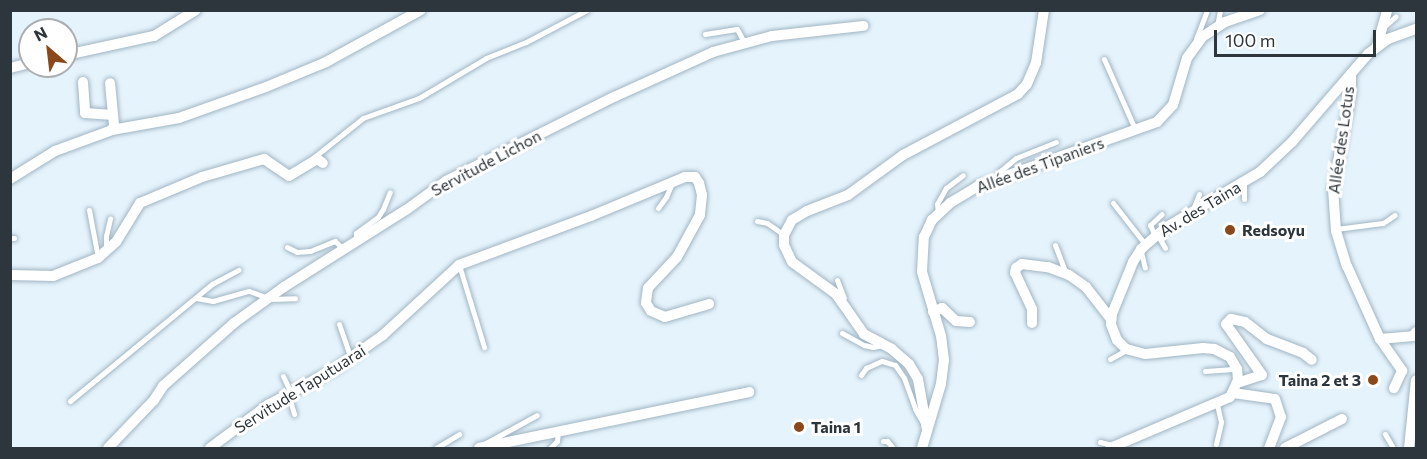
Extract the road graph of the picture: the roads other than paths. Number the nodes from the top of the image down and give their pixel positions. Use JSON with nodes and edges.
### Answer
{"nodes":[{"id":1,"x":196,"y":10,"type":"edge"},
{"id":2,"x":421,"y":10,"type":"edge"},
{"id":3,"x":587,"y":10,"type":"edge"},
{"id":4,"x":1044,"y":10,"type":"edge"},
{"id":5,"x":1207,"y":10,"type":"edge"},
{"id":6,"x":1220,"y":10,"type":"edge"},
{"id":7,"x":1260,"y":10,"type":"edge"},
{"id":8,"x":1392,"y":13,"type":"edge"},
{"id":9,"x":863,"y":26,"type":"dead end"},
{"id":10,"x":1217,"y":26,"type":"junction"},
{"id":11,"x":1416,"y":29,"type":"edge"},
{"id":12,"x":705,"y":34,"type":"dead end"},
{"id":13,"x":744,"y":42,"type":"junction"},
{"id":14,"x":1194,"y":46,"type":"junction"},
{"id":15,"x":1377,"y":46,"type":"junction"},
{"id":16,"x":78,"y":52,"type":"edge"},
{"id":17,"x":1104,"y":59,"type":"dead end"},
{"id":18,"x":1351,"y":73,"type":"junction"},
{"id":19,"x":83,"y":82,"type":"dead end"},
{"id":20,"x":110,"y":83,"type":"dead end"},
{"id":21,"x":113,"y":115,"type":"junction"},
{"id":22,"x":112,"y":130,"type":"junction"},
{"id":23,"x":1136,"y":130,"type":"junction"},
{"id":24,"x":1056,"y":142,"type":"dead end"},
{"id":25,"x":322,"y":163,"type":"dead end"},
{"id":26,"x":287,"y":175,"type":"junction"},
{"id":27,"x":963,"y":175,"type":"dead end"},
{"id":28,"x":998,"y":177,"type":"junction"},
{"id":29,"x":10,"y":179,"type":"edge"},
{"id":30,"x":672,"y":181,"type":"junction"},
{"id":31,"x":1244,"y":183,"type":"junction"},
{"id":32,"x":390,"y":192,"type":"dead end"},
{"id":33,"x":1199,"y":194,"type":"dead end"},
{"id":34,"x":1244,"y":199,"type":"dead end"},
{"id":35,"x":1113,"y":203,"type":"dead end"},
{"id":36,"x":658,"y":208,"type":"dead end"},
{"id":37,"x":89,"y":210,"type":"dead end"},
{"id":38,"x":938,"y":213,"type":"junction"},
{"id":39,"x":1191,"y":213,"type":"junction"},
{"id":40,"x":1162,"y":214,"type":"dead end"},
{"id":41,"x":1395,"y":214,"type":"dead end"},
{"id":42,"x":110,"y":218,"type":"dead end"},
{"id":43,"x":756,"y":221,"type":"dead end"},
{"id":44,"x":1336,"y":229,"type":"junction"},
{"id":45,"x":784,"y":235,"type":"junction"},
{"id":46,"x":1156,"y":235,"type":"junction"},
{"id":47,"x":356,"y":240,"type":"junction"},
{"id":48,"x":1055,"y":245,"type":"dead end"},
{"id":49,"x":1143,"y":247,"type":"junction"},
{"id":50,"x":287,"y":248,"type":"dead end"},
{"id":51,"x":1165,"y":248,"type":"dead end"},
{"id":52,"x":343,"y":249,"type":"junction"},
{"id":53,"x":102,"y":255,"type":"junction"},
{"id":54,"x":318,"y":265,"type":"junction"},
{"id":55,"x":330,"y":265,"type":"dead end"},
{"id":56,"x":459,"y":265,"type":"junction"},
{"id":57,"x":1146,"y":268,"type":"dead end"},
{"id":58,"x":238,"y":270,"type":"dead end"},
{"id":59,"x":1065,"y":273,"type":"junction"},
{"id":60,"x":10,"y":275,"type":"edge"},
{"id":61,"x":837,"y":280,"type":"dead end"},
{"id":62,"x":196,"y":297,"type":"junction"},
{"id":63,"x":295,"y":298,"type":"dead end"},
{"id":64,"x":267,"y":299,"type":"junction"},
{"id":65,"x":709,"y":304,"type":"dead end"},
{"id":66,"x":847,"y":309,"type":"junction"},
{"id":67,"x":933,"y":312,"type":"junction"},
{"id":68,"x":1111,"y":319,"type":"junction"},
{"id":69,"x":970,"y":322,"type":"dead end"},
{"id":70,"x":1032,"y":323,"type":"dead end"},
{"id":71,"x":339,"y":324,"type":"dead end"},
{"id":72,"x":1416,"y":332,"type":"edge"},
{"id":73,"x":843,"y":333,"type":"dead end"},
{"id":74,"x":1380,"y":339,"type":"junction"},
{"id":75,"x":883,"y":345,"type":"junction"},
{"id":76,"x":484,"y":347,"type":"dead end"},
{"id":77,"x":1127,"y":349,"type":"junction"},
{"id":78,"x":351,"y":358,"type":"junction"},
{"id":79,"x":1110,"y":359,"type":"dead end"},
{"id":80,"x":1312,"y":360,"type":"dead end"},
{"id":81,"x":1237,"y":369,"type":"junction"},
{"id":82,"x":1205,"y":371,"type":"dead end"},
{"id":83,"x":861,"y":375,"type":"dead end"},
{"id":84,"x":283,"y":376,"type":"dead end"},
{"id":85,"x":1416,"y":380,"type":"edge"},
{"id":86,"x":1235,"y":388,"type":"junction"},
{"id":87,"x":1394,"y":388,"type":"dead end"},
{"id":88,"x":289,"y":392,"type":"junction"},
{"id":89,"x":749,"y":392,"type":"dead end"},
{"id":90,"x":70,"y":401,"type":"dead end"},
{"id":91,"x":1217,"y":404,"type":"junction"},
{"id":92,"x":294,"y":414,"type":"dead end"},
{"id":93,"x":537,"y":415,"type":"dead end"},
{"id":94,"x":1342,"y":419,"type":"dead end"},
{"id":95,"x":927,"y":430,"type":"junction"},
{"id":96,"x":558,"y":431,"type":"junction"},
{"id":97,"x":459,"y":434,"type":"dead end"},
{"id":98,"x":1385,"y":434,"type":"dead end"},
{"id":99,"x":883,"y":441,"type":"dead end"},
{"id":100,"x":1216,"y":444,"type":"dead end"},
{"id":101,"x":1109,"y":445,"type":"edge"},
{"id":102,"x":108,"y":448,"type":"edge"},
{"id":103,"x":210,"y":448,"type":"edge"},
{"id":104,"x":436,"y":448,"type":"edge"},
{"id":105,"x":475,"y":448,"type":"edge"},
{"id":106,"x":480,"y":448,"type":"edge"},
{"id":107,"x":550,"y":448,"type":"edge"},
{"id":108,"x":893,"y":448,"type":"edge"},
{"id":109,"x":922,"y":448,"type":"edge"},
{"id":110,"x":1269,"y":448,"type":"edge"},
{"id":111,"x":1285,"y":448,"type":"edge"},
{"id":112,"x":1393,"y":448,"type":"edge"},
{"id":113,"x":1409,"y":448,"type":"edge"}],
"edges":[{"from":1,"to":16,"type":"street"},
{"from":2,"to":22,"type":"street"},
{"from":3,"to":26,"type":"lane"},
{"from":4,"to":45,"type":"street"},
{"from":5,"to":14,"type":"lane"},
{"from":6,"to":10,"type":"lane"},
{"from":7,"to":10,"type":"street","name":"Allée des Tipaniers"},
{"from":8,"to":15,"type":"street"},
{"from":9,"to":13,"type":"street","name":"Servitude Lichon"},
{"from":10,"to":14,"type":"street","name":"Allée des Tipaniers"},
{"from":11,"to":15,"type":"street","name":"Av. des Taina"},
{"from":12,"to":13,"type":"lane"},
{"from":13,"to":47,"type":"street","name":"Servitude Lichon"},
{"from":14,"to":23,"type":"street","name":"Allée des Tipaniers"},
{"from":15,"to":18,"type":"street","name":"Av. des Taina"},
{"from":17,"to":23,"type":"lane"},
{"from":18,"to":31,"type":"street","name":"Av. des Taina"},
{"from":18,"to":44,"type":"street","name":"Allée des Lotus"},
{"from":19,"to":21,"type":"street"},
{"from":20,"to":21,"type":"street"},
{"from":21,"to":22,"type":"street"},
{"from":22,"to":29,"type":"street"},
{"from":23,"to":28,"type":"street","name":"Allée des Tipaniers"},
{"from":24,"to":28,"type":"lane"},
{"from":25,"to":26,"type":"street"},
{"from":26,"to":53,"type":"street"},
{"from":27,"to":38,"type":"lane"},
{"from":28,"to":38,"type":"street","name":"Allée des Tipaniers"},
{"from":30,"to":36,"type":"lane"},
{"from":30,"to":56,"type":"street"},
{"from":30,"to":65,"type":"street"},
{"from":31,"to":34,"type":"lane"},
{"from":31,"to":39,"type":"street","name":"Av. des Taina"},
{"from":32,"to":47,"type":"lane"},
{"from":33,"to":39,"type":"lane"},
{"from":35,"to":49,"type":"lane"},
{"from":37,"to":53,"type":"lane"},
{"from":38,"to":67,"type":"street","name":"Allée des Tipaniers"},
{"from":39,"to":46,"type":"street","name":"Av. des Taina"},
{"from":40,"to":46,"type":"lane"},
{"from":41,"to":44,"type":"lane"},
{"from":42,"to":53,"type":"lane"},
{"from":43,"to":45,"type":"lane"},
{"from":44,"to":74,"type":"street","name":"Allée des Lotus"},
{"from":45,"to":66,"type":"street"},
{"from":46,"to":49,"type":"street","name":"Av. des Taina"},
{"from":46,"to":51,"type":"lane"},
{"from":47,"to":52,"type":"street","name":"Servitude Lichon"},
{"from":48,"to":59,"type":"lane"},
{"from":49,"to":57,"type":"lane"},
{"from":49,"to":68,"type":"street","name":"Av. des Taina"},
{"from":50,"to":52,"type":"lane"},
{"from":52,"to":54,"type":"street","name":"Servitude Lichon"},
{"from":53,"to":60,"type":"street"},
{"from":54,"to":55,"type":"street"},
{"from":54,"to":64,"type":"street","name":"Servitude Lichon"},
{"from":56,"to":76,"type":"lane"},
{"from":56,"to":78,"type":"street","name":"Servitude Taputuarai"},
{"from":58,"to":62,"type":"lane"},
{"from":59,"to":68,"type":"street"},
{"from":59,"to":70,"type":"street"},
{"from":61,"to":66,"type":"lane"},
{"from":62,"to":64,"type":"lane"},
{"from":62,"to":90,"type":"lane"},
{"from":63,"to":64,"type":"lane"},
{"from":64,"to":102,"type":"street","name":"Servitude Lichon"},
{"from":66,"to":75,"type":"street"},
{"from":67,"to":69,"type":"street"},
{"from":67,"to":95,"type":"street","name":"Allée des Tipaniers"},
{"from":68,"to":77,"type":"street"},
{"from":71,"to":78,"type":"lane"},
{"from":72,"to":74,"type":"street"},
{"from":73,"to":75,"type":"lane"},
{"from":74,"to":87,"type":"street","name":"Allée des Lotus"},
{"from":75,"to":95,"type":"street"},
{"from":77,"to":79,"type":"lane"},
{"from":77,"to":81,"type":"street"},
{"from":78,"to":88,"type":"street","name":"Servitude Taputuarai"},
{"from":80,"to":86,"type":"street"},
{"from":81,"to":82,"type":"lane"},
{"from":81,"to":86,"type":"street"},
{"from":83,"to":95,"type":"lane"},
{"from":84,"to":88,"type":"lane"},
{"from":85,"to":113,"type":"street"},
{"from":86,"to":91,"type":"street"},
{"from":86,"to":110,"type":"street"},
{"from":88,"to":92,"type":"lane"},
{"from":88,"to":103,"type":"street","name":"Servitude Taputuarai"},
{"from":89,"to":96,"type":"street"},
{"from":91,"to":100,"type":"lane"},
{"from":91,"to":101,"type":"street"},
{"from":93,"to":105,"type":"lane"},
{"from":94,"to":111,"type":"street"},
{"from":95,"to":109,"type":"street","name":"Allée des Tipaniers"},
{"from":96,"to":106,"type":"street"},
{"from":96,"to":107,"type":"lane"},
{"from":97,"to":104,"type":"lane"},
{"from":98,"to":112,"type":"lane"},
{"from":99,"to":108,"type":"lane"}]}
